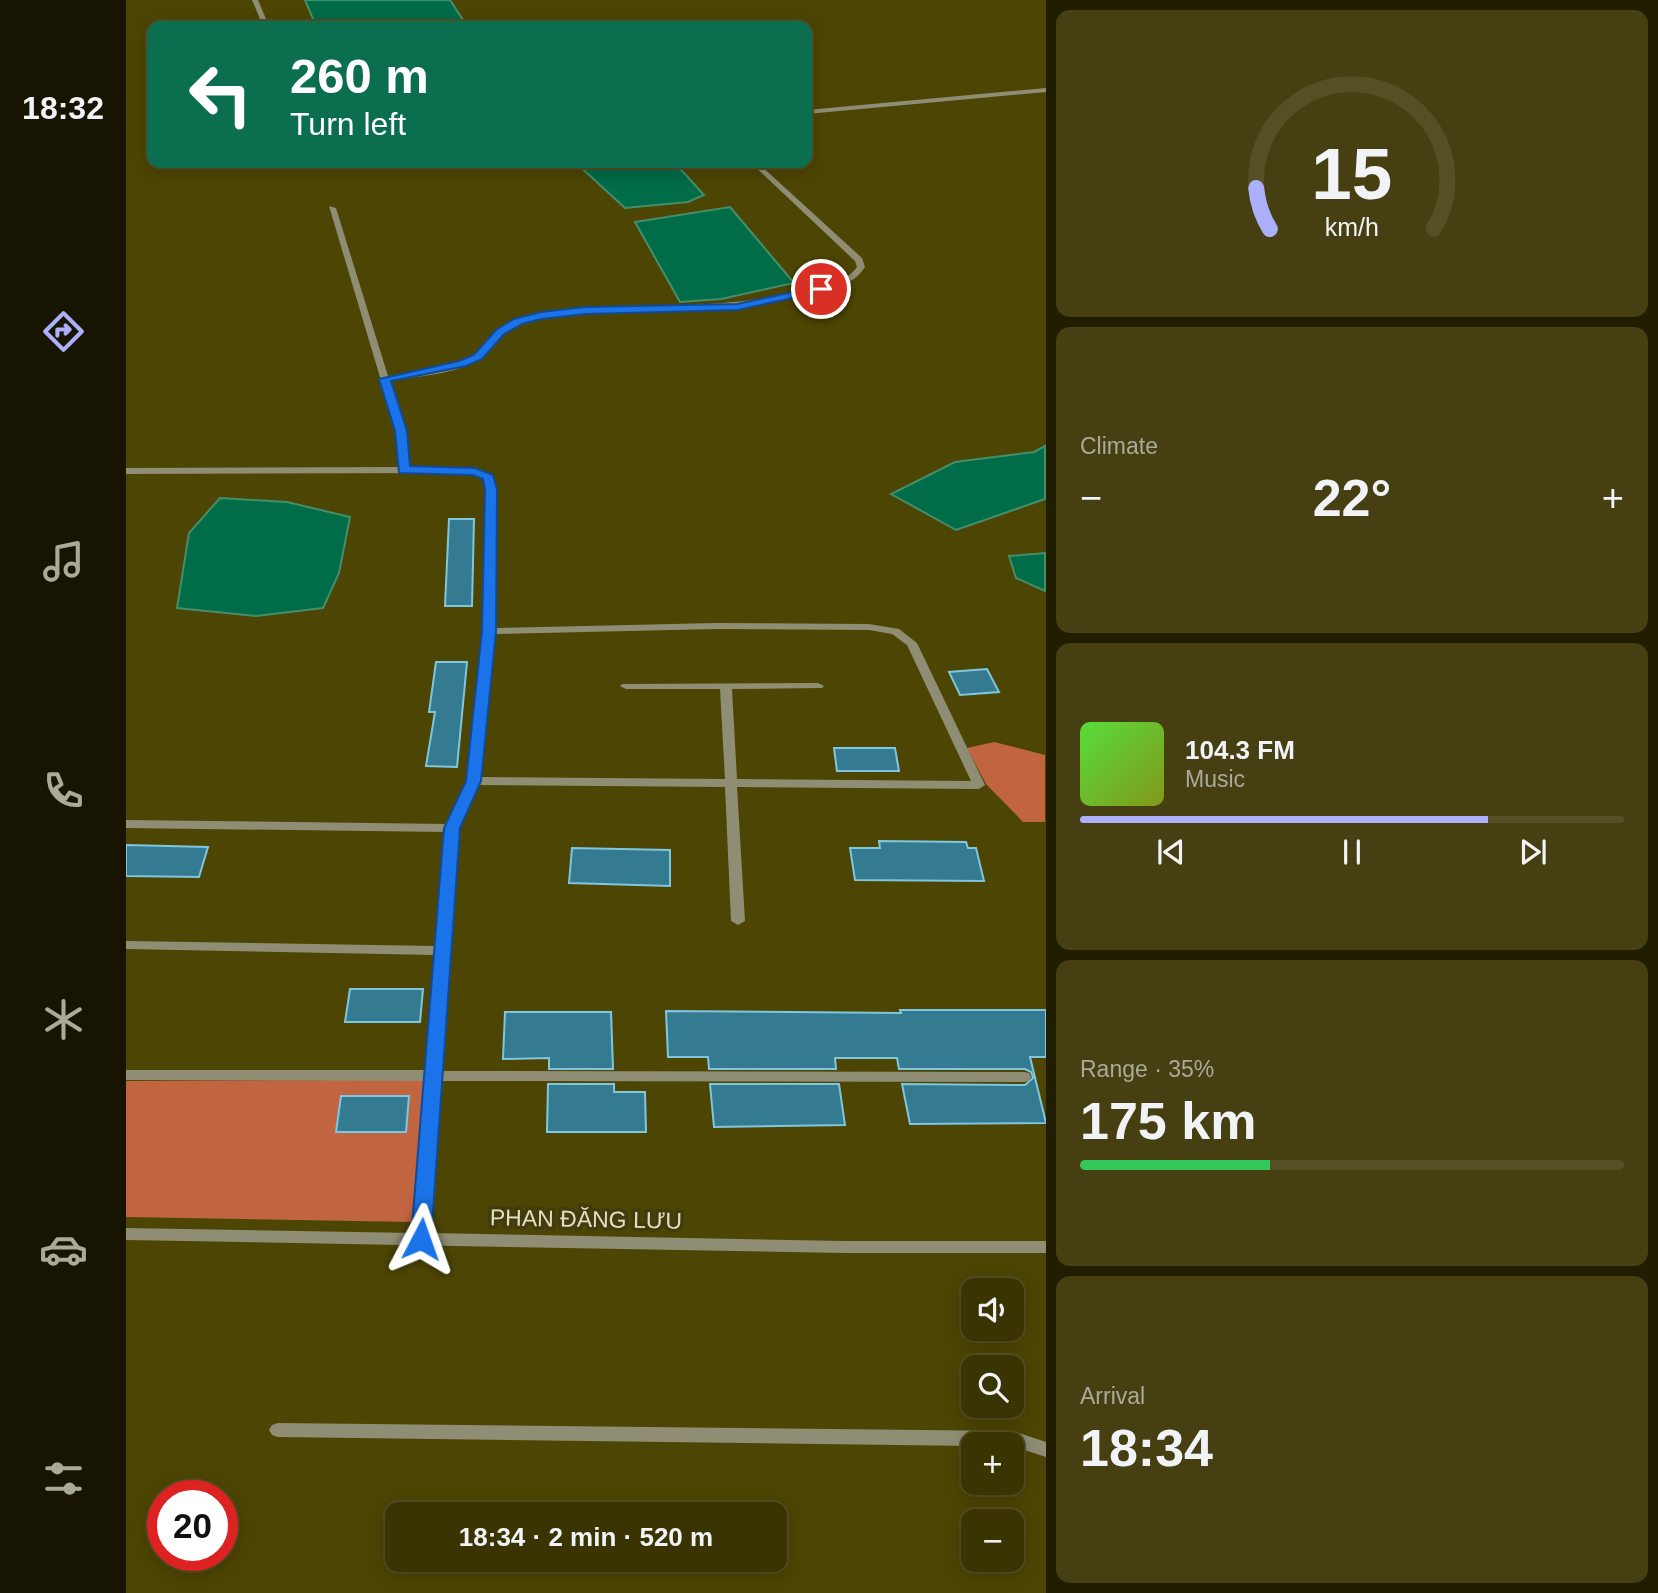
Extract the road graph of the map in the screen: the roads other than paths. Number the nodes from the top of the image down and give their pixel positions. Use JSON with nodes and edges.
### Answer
{"nodes":[{"id":1,"x":255,"y":0,"type":"edge"},
{"id":2,"x":264,"y":21,"type":"edge"},
{"id":3,"x":1045,"y":90,"type":"edge"},
{"id":4,"x":812,"y":111,"type":"edge"},
{"id":5,"x":759,"y":168,"type":"edge"},
{"id":6,"x":332,"y":208,"type":"dead end"},
{"id":7,"x":384,"y":379,"type":"junction"},
{"id":8,"x":404,"y":470,"type":"junction"},
{"id":9,"x":126,"y":471,"type":"edge"},
{"id":10,"x":489,"y":631,"type":"junction"},
{"id":11,"x":626,"y":686,"type":"dead end"},
{"id":12,"x":726,"y":686,"type":"junction"},
{"id":13,"x":818,"y":686,"type":"dead end"},
{"id":14,"x":474,"y":781,"type":"junction"},
{"id":15,"x":730,"y":781,"type":"junction"},
{"id":16,"x":126,"y":824,"type":"edge"},
{"id":17,"x":452,"y":828,"type":"junction"},
{"id":18,"x":738,"y":921,"type":"dead end"},
{"id":19,"x":126,"y":945,"type":"edge"},
{"id":20,"x":441,"y":951,"type":"junction"},
{"id":21,"x":433,"y":1074,"type":"junction"},
{"id":22,"x":126,"y":1075,"type":"edge"},
{"id":23,"x":1024,"y":1077,"type":"dead end"},
{"id":24,"x":126,"y":1234,"type":"edge"},
{"id":25,"x":421,"y":1239,"type":"junction"},
{"id":26,"x":1045,"y":1247,"type":"edge"},
{"id":27,"x":278,"y":1430,"type":"dead end"},
{"id":28,"x":1045,"y":1450,"type":"edge"}],
"edges":[{"from":1,"to":2,"type":"street"},
{"from":3,"to":4,"type":"street"},
{"from":5,"to":7,"type":"street"},
{"from":6,"to":7,"type":"street"},
{"from":7,"to":8,"type":"street"},
{"from":8,"to":9,"type":"street"},
{"from":8,"to":10,"type":"street"},
{"from":10,"to":14,"type":"street"},
{"from":10,"to":15,"type":"street"},
{"from":11,"to":12,"type":"lane"},
{"from":12,"to":13,"type":"lane"},
{"from":12,"to":15,"type":"street"},
{"from":14,"to":15,"type":"street"},
{"from":14,"to":17,"type":"street"},
{"from":15,"to":18,"type":"street"},
{"from":16,"to":17,"type":"street"},
{"from":17,"to":20,"type":"street"},
{"from":19,"to":20,"type":"street"},
{"from":20,"to":21,"type":"street"},
{"from":21,"to":22,"type":"street"},
{"from":21,"to":23,"type":"street"},
{"from":21,"to":25,"type":"street"},
{"from":24,"to":25,"type":"street","name":"PHAN ĐĂNG LƯU"},
{"from":25,"to":26,"type":"street","name":"PHAN ĐĂNG LƯU"},
{"from":27,"to":28,"type":"street"}]}
